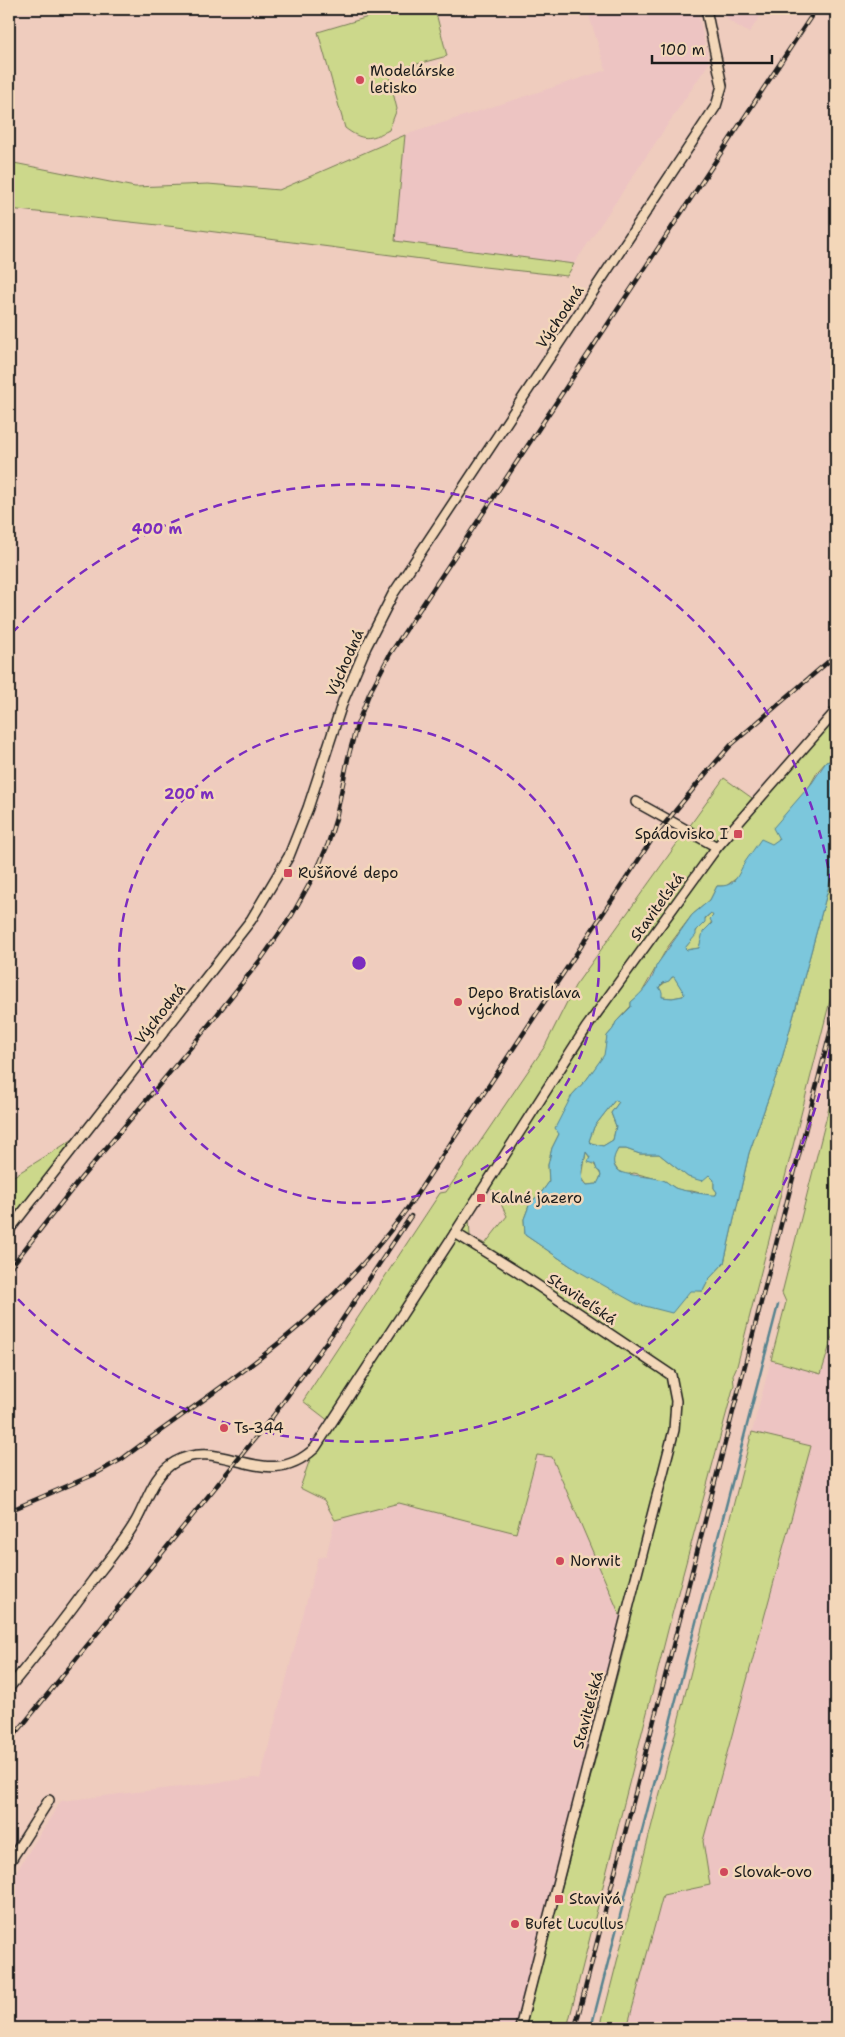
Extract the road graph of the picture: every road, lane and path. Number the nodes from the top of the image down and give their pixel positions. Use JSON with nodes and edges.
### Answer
{"nodes":[{"id":1,"x":706,"y":9,"type":"edge"},
{"id":2,"x":836,"y":711,"type":"edge"},
{"id":3,"x":636,"y":802,"type":"dead end"},
{"id":4,"x":717,"y":847,"type":"junction"},
{"id":5,"x":9,"y":1230,"type":"edge"},
{"id":6,"x":455,"y":1233,"type":"junction"},
{"id":7,"x":9,"y":1688,"type":"edge"},
{"id":8,"x":49,"y":1800,"type":"dead end"},
{"id":9,"x":9,"y":1863,"type":"edge"},
{"id":10,"x":520,"y":2028,"type":"edge"}],
"edges":[{"from":1,"to":5,"type":"street","name":"Východná"},
{"from":2,"to":4,"type":"street","name":"Staviteľská"},
{"from":3,"to":4,"type":"street"},
{"from":4,"to":6,"type":"street","name":"Staviteľská"},
{"from":6,"to":7,"type":"street"},
{"from":6,"to":10,"type":"street","name":"Staviteľská"},
{"from":8,"to":9,"type":"street"}]}
